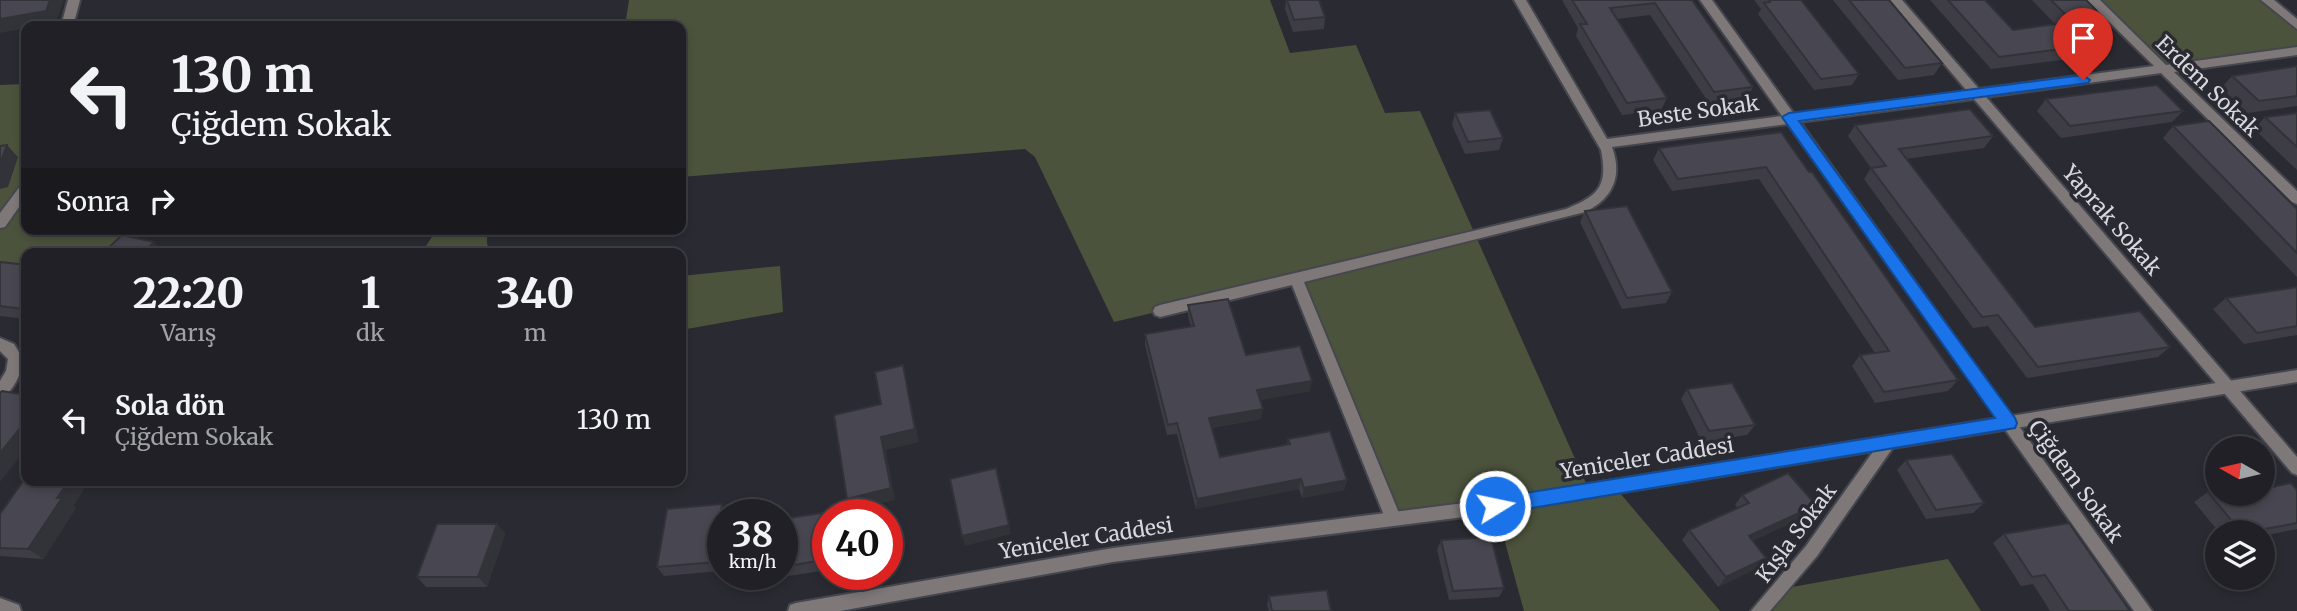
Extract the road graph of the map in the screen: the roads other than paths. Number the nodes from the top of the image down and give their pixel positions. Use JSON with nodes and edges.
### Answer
{"nodes":[{"id":1,"x":74,"y":0,"type":"edge"},
{"id":2,"x":1520,"y":0,"type":"edge"},
{"id":3,"x":1706,"y":0,"type":"edge"},
{"id":4,"x":1896,"y":0,"type":"edge"},
{"id":5,"x":2093,"y":0,"type":"edge"},
{"id":6,"x":2267,"y":0,"type":"edge"},
{"id":7,"x":68,"y":21,"type":"edge"},
{"id":8,"x":2297,"y":25,"type":"edge"},
{"id":9,"x":2297,"y":51,"type":"edge"},
{"id":10,"x":2164,"y":69,"type":"junction"},
{"id":11,"x":1976,"y":94,"type":"junction"},
{"id":12,"x":1789,"y":117,"type":"junction"},
{"id":13,"x":1604,"y":144,"type":"junction"},
{"id":14,"x":21,"y":195,"type":"edge"},
{"id":15,"x":2297,"y":200,"type":"edge"},
{"id":16,"x":0,"y":223,"type":"edge"},
{"id":17,"x":1296,"y":279,"type":"junction"},
{"id":18,"x":1160,"y":311,"type":"dead end"},
{"id":19,"x":0,"y":345,"type":"edge"},
{"id":20,"x":2297,"y":376,"type":"edge"},
{"id":21,"x":2228,"y":387,"type":"junction"},
{"id":22,"x":0,"y":392,"type":"edge"},
{"id":23,"x":2008,"y":423,"type":"junction"},
{"id":24,"x":1887,"y":444,"type":"junction"},
{"id":25,"x":2297,"y":468,"type":"edge"},
{"id":26,"x":1393,"y":518,"type":"junction"},
{"id":27,"x":0,"y":606,"type":"edge"},
{"id":28,"x":13,"y":611,"type":"edge"},
{"id":29,"x":796,"y":611,"type":"edge"},
{"id":30,"x":1759,"y":611,"type":"edge"},
{"id":31,"x":2144,"y":611,"type":"edge"}],
"edges":[{"from":1,"to":7,"type":"street"},
{"from":2,"to":13,"type":"street"},
{"from":3,"to":12,"type":"street","name":"Çiğdem Sokak"},
{"from":4,"to":11,"type":"street","name":"Yaprak Sokak"},
{"from":5,"to":10,"type":"street","name":"Erdem Sokak"},
{"from":6,"to":8,"type":"street"},
{"from":9,"to":10,"type":"street","name":"Beste Sokak"},
{"from":10,"to":11,"type":"street","name":"Beste Sokak"},
{"from":10,"to":15,"type":"street","name":"Erdem Sokak"},
{"from":11,"to":12,"type":"street","name":"Beste Sokak"},
{"from":11,"to":21,"type":"street","name":"Yaprak Sokak"},
{"from":12,"to":13,"type":"street","name":"Beste Sokak"},
{"from":12,"to":23,"type":"street","name":"Çiğdem Sokak"},
{"from":13,"to":17,"type":"street"},
{"from":14,"to":16,"type":"street"},
{"from":17,"to":18,"type":"street"},
{"from":17,"to":26,"type":"street"},
{"from":19,"to":22,"type":"street"},
{"from":20,"to":21,"type":"street","name":"Yeniceler Caddesi"},
{"from":21,"to":23,"type":"street","name":"Yeniceler Caddesi"},
{"from":21,"to":25,"type":"street","name":"Yaprak Sokak"},
{"from":23,"to":24,"type":"street","name":"Yeniceler Caddesi"},
{"from":23,"to":31,"type":"street","name":"Çiğdem Sokak"},
{"from":24,"to":26,"type":"street","name":"Yeniceler Caddesi"},
{"from":24,"to":30,"type":"street","name":"Kışla Sokak"},
{"from":26,"to":29,"type":"street","name":"Yeniceler Caddesi"},
{"from":27,"to":28,"type":"street"}]}
